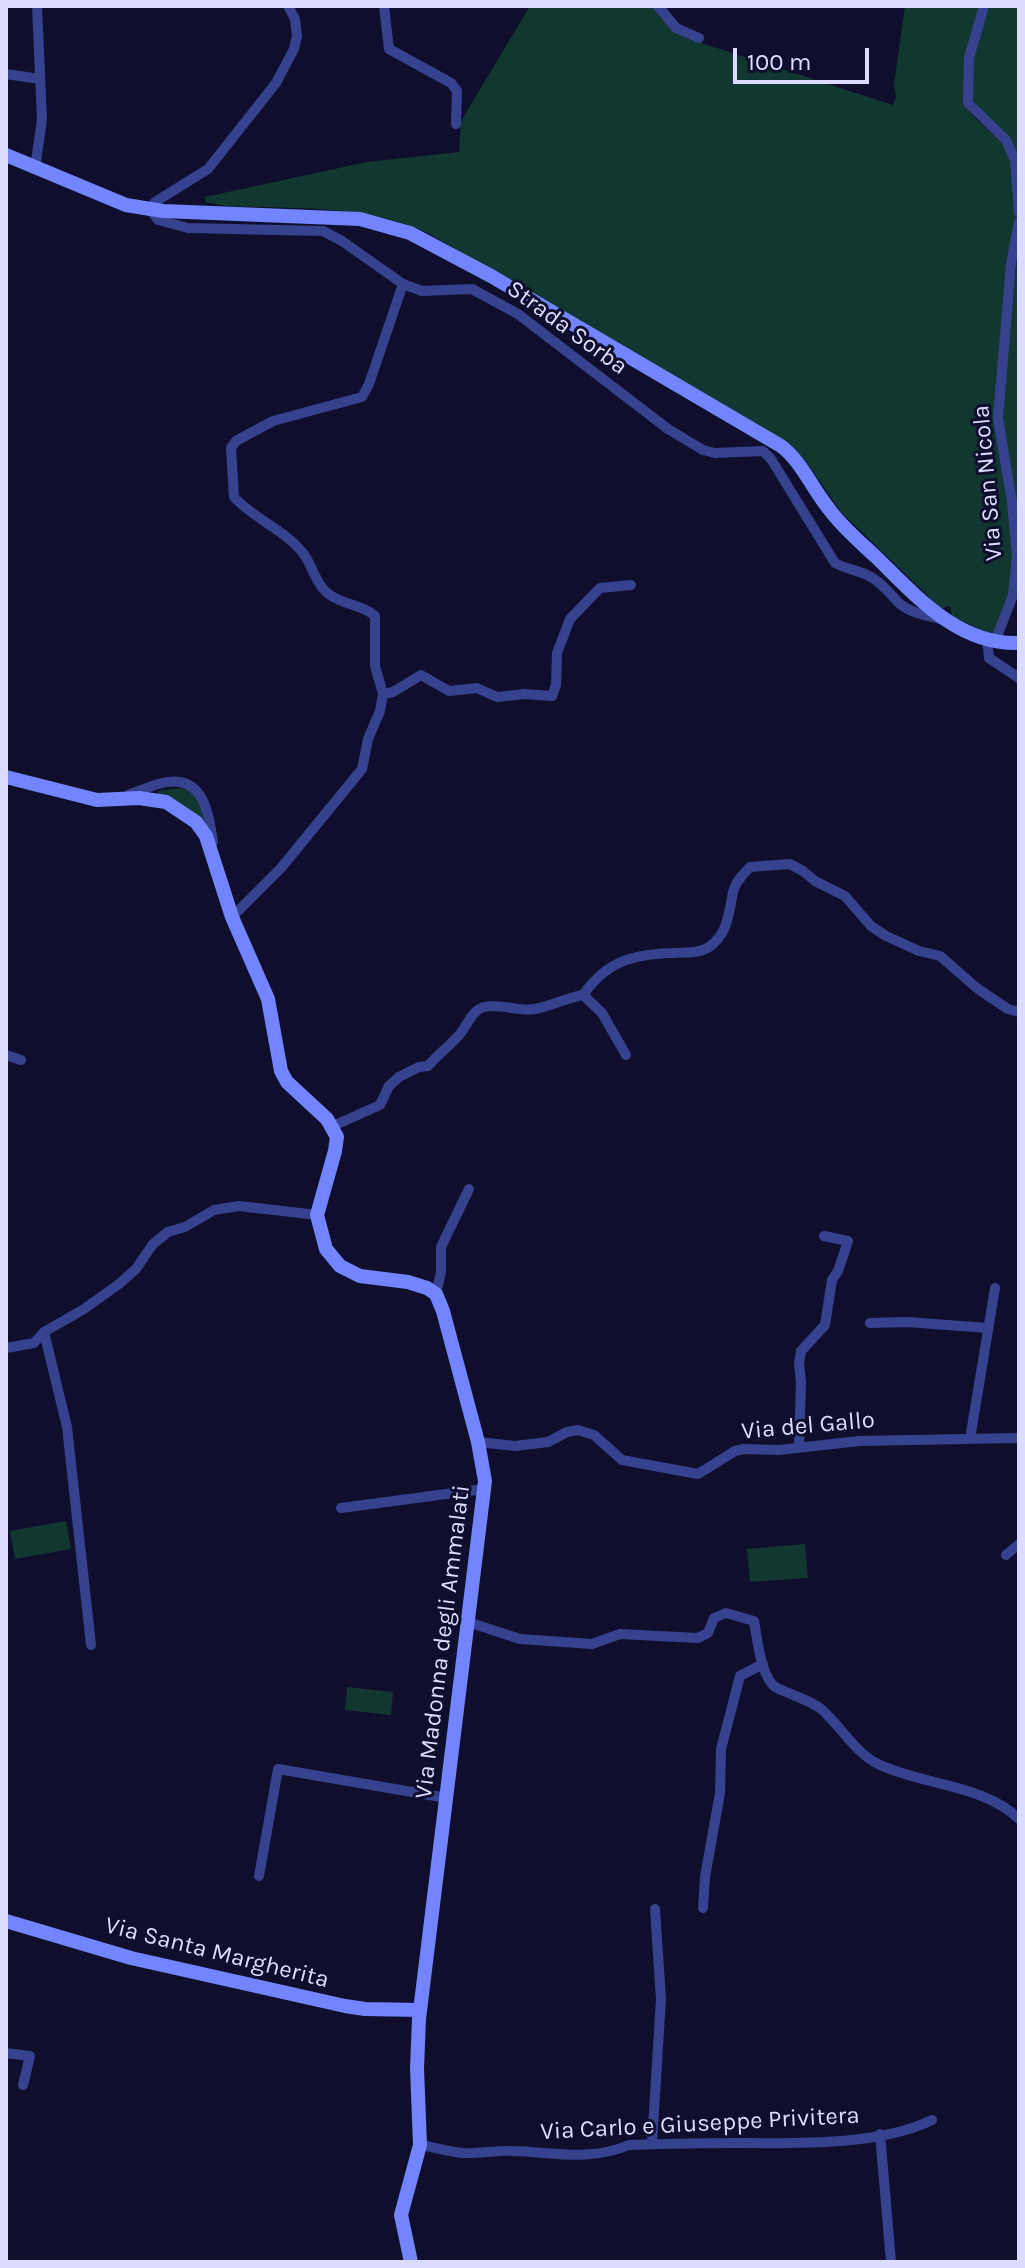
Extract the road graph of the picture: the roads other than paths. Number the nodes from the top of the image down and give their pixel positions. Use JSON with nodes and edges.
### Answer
{"nodes":[{"id":1,"x":37,"y":6,"type":"edge"},
{"id":2,"x":288,"y":6,"type":"edge"},
{"id":3,"x":384,"y":6,"type":"edge"},
{"id":4,"x":658,"y":6,"type":"edge"},
{"id":5,"x":673,"y":6,"type":"edge"},
{"id":6,"x":984,"y":6,"type":"edge"},
{"id":7,"x":669,"y":21,"type":"junction"},
{"id":8,"x":699,"y":38,"type":"dead end"},
{"id":9,"x":6,"y":74,"type":"edge"},
{"id":10,"x":40,"y":79,"type":"junction"},
{"id":11,"x":456,"y":124,"type":"dead end"},
{"id":12,"x":6,"y":155,"type":"edge"},
{"id":13,"x":35,"y":169,"type":"junction"},
{"id":14,"x":150,"y":209,"type":"junction"},
{"id":15,"x":1019,"y":212,"type":"edge"},
{"id":16,"x":1019,"y":222,"type":"edge"},
{"id":17,"x":403,"y":284,"type":"junction"},
{"id":18,"x":631,"y":585,"type":"dead end"},
{"id":19,"x":946,"y":621,"type":"junction"},
{"id":20,"x":991,"y":641,"type":"junction"},
{"id":21,"x":1019,"y":643,"type":"edge"},
{"id":22,"x":1019,"y":678,"type":"edge"},
{"id":23,"x":383,"y":694,"type":"junction"},
{"id":24,"x":6,"y":777,"type":"edge"},
{"id":25,"x":115,"y":799,"type":"junction"},
{"id":26,"x":215,"y":860,"type":"junction"},
{"id":27,"x":232,"y":917,"type":"junction"},
{"id":28,"x":583,"y":995,"type":"junction"},
{"id":29,"x":1019,"y":1012,"type":"edge"},
{"id":30,"x":6,"y":1055,"type":"edge"},
{"id":31,"x":626,"y":1055,"type":"dead end"},
{"id":32,"x":21,"y":1060,"type":"dead end"},
{"id":33,"x":333,"y":1126,"type":"junction"},
{"id":34,"x":469,"y":1189,"type":"dead end"},
{"id":35,"x":317,"y":1215,"type":"junction"},
{"id":36,"x":824,"y":1236,"type":"dead end"},
{"id":37,"x":995,"y":1288,"type":"dead end"},
{"id":38,"x":436,"y":1294,"type":"junction"},
{"id":39,"x":870,"y":1323,"type":"dead end"},
{"id":40,"x":988,"y":1328,"type":"junction"},
{"id":41,"x":44,"y":1332,"type":"junction"},
{"id":42,"x":6,"y":1348,"type":"edge"},
{"id":43,"x":1019,"y":1438,"type":"edge"},
{"id":44,"x":970,"y":1439,"type":"junction"},
{"id":45,"x":478,"y":1442,"type":"junction"},
{"id":46,"x":799,"y":1446,"type":"junction"},
{"id":47,"x":484,"y":1489,"type":"junction"},
{"id":48,"x":341,"y":1508,"type":"dead end"},
{"id":49,"x":1019,"y":1544,"type":"edge"},
{"id":50,"x":1006,"y":1555,"type":"dead end"},
{"id":51,"x":468,"y":1622,"type":"junction"},
{"id":52,"x":91,"y":1645,"type":"dead end"},
{"id":53,"x":763,"y":1664,"type":"junction"},
{"id":54,"x":447,"y":1798,"type":"junction"},
{"id":55,"x":1019,"y":1819,"type":"edge"},
{"id":56,"x":259,"y":1876,"type":"dead end"},
{"id":57,"x":703,"y":1908,"type":"dead end"},
{"id":58,"x":655,"y":1909,"type":"dead end"},
{"id":59,"x":6,"y":1923,"type":"edge"},
{"id":60,"x":420,"y":2010,"type":"junction"},
{"id":61,"x":6,"y":2053,"type":"edge"},
{"id":62,"x":23,"y":2085,"type":"dead end"},
{"id":63,"x":932,"y":2120,"type":"dead end"},
{"id":64,"x":880,"y":2134,"type":"junction"},
{"id":65,"x":652,"y":2144,"type":"junction"},
{"id":66,"x":420,"y":2145,"type":"junction"},
{"id":67,"x":411,"y":2262,"type":"edge"},
{"id":68,"x":891,"y":2262,"type":"edge"}],
"edges":[{"from":1,"to":10,"type":"street"},
{"from":2,"to":14,"type":"street"},
{"from":3,"to":11,"type":"street"},
{"from":4,"to":7,"type":"street"},
{"from":5,"to":7,"type":"street"},
{"from":6,"to":15,"type":"street"},
{"from":7,"to":8,"type":"street"},
{"from":9,"to":10,"type":"street"},
{"from":10,"to":13,"type":"street"},
{"from":12,"to":13,"type":"street","name":"Strada Sorba"},
{"from":13,"to":14,"type":"street","name":"Strada Sorba"},
{"from":14,"to":17,"type":"street","name":"Strada Sorba"},
{"from":14,"to":19,"type":"street"},
{"from":16,"to":20,"type":"street","name":"Via San Nicola"},
{"from":17,"to":19,"type":"street","name":"Strada Sorba"},
{"from":17,"to":23,"type":"street"},
{"from":18,"to":23,"type":"street"},
{"from":19,"to":20,"type":"street"},
{"from":20,"to":21,"type":"street"},
{"from":20,"to":22,"type":"street"},
{"from":23,"to":27,"type":"street"},
{"from":24,"to":25,"type":"street"},
{"from":25,"to":26,"type":"street"},
{"from":25,"to":26,"type":"street"},
{"from":26,"to":27,"type":"street"},
{"from":27,"to":33,"type":"street"},
{"from":28,"to":29,"type":"street"},
{"from":28,"to":31,"type":"street"},
{"from":28,"to":33,"type":"street"},
{"from":30,"to":32,"type":"street"},
{"from":33,"to":35,"type":"street"},
{"from":34,"to":38,"type":"street"},
{"from":35,"to":38,"type":"street"},
{"from":35,"to":41,"type":"street"},
{"from":36,"to":46,"type":"street"},
{"from":37,"to":40,"type":"street"},
{"from":38,"to":45,"type":"street","name":"Via Madonna degli Ammalati"},
{"from":39,"to":40,"type":"street"},
{"from":40,"to":44,"type":"street"},
{"from":41,"to":42,"type":"street"},
{"from":41,"to":52,"type":"street"},
{"from":43,"to":44,"type":"street","name":"Via del Gallo"},
{"from":44,"to":46,"type":"street","name":"Via del Gallo"},
{"from":45,"to":46,"type":"street","name":"Via del Gallo"},
{"from":45,"to":47,"type":"street","name":"Via Madonna degli Ammalati"},
{"from":47,"to":48,"type":"street"},
{"from":47,"to":51,"type":"street","name":"Via Madonna degli Ammalati"},
{"from":49,"to":50,"type":"street"},
{"from":51,"to":53,"type":"street"},
{"from":51,"to":54,"type":"street","name":"Via Madonna degli Ammalati"},
{"from":53,"to":55,"type":"street"},
{"from":53,"to":57,"type":"street"},
{"from":54,"to":56,"type":"street"},
{"from":54,"to":60,"type":"street","name":"Via Madonna degli Ammalati"},
{"from":58,"to":65,"type":"street"},
{"from":59,"to":60,"type":"street","name":"Via Santa Margherita"},
{"from":60,"to":66,"type":"street","name":"Via Madonna degli Ammalati"},
{"from":61,"to":62,"type":"street"},
{"from":63,"to":64,"type":"street","name":"Via Carlo e Giuseppe Privitera"},
{"from":64,"to":65,"type":"street","name":"Via Carlo e Giuseppe Privitera"},
{"from":64,"to":68,"type":"street"},
{"from":65,"to":66,"type":"street","name":"Via Carlo e Giuseppe Privitera"},
{"from":66,"to":67,"type":"street","name":"Via Madonna degli Ammalati"}]}
